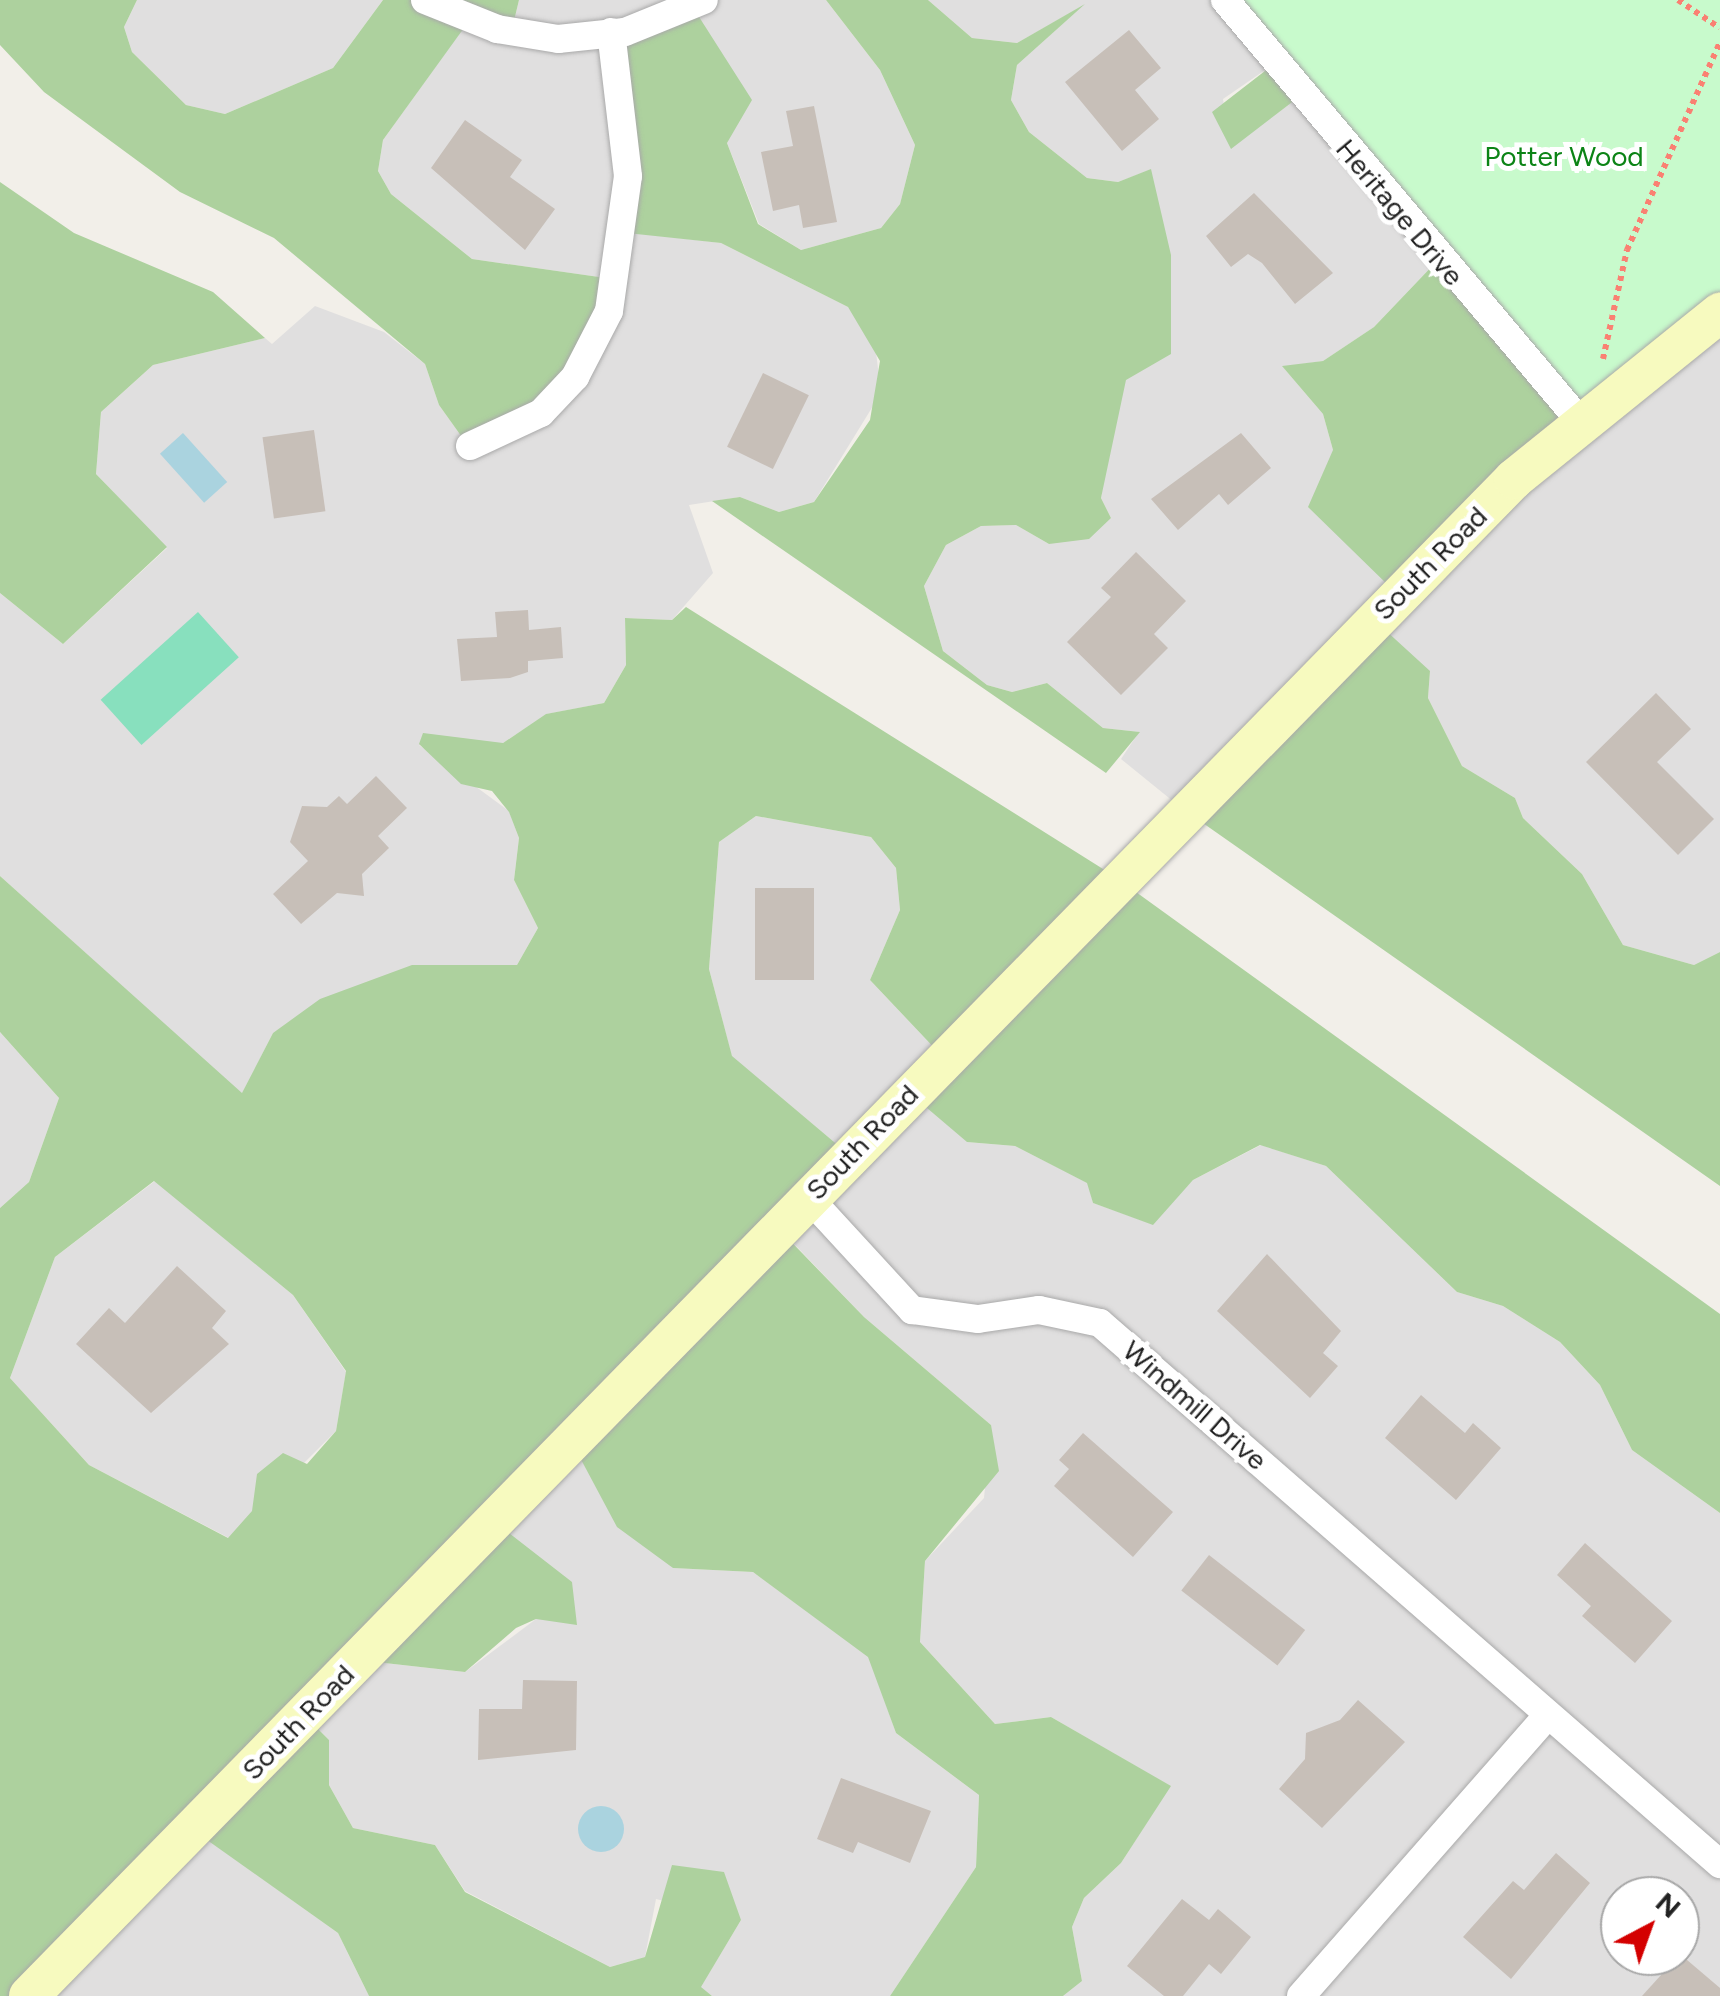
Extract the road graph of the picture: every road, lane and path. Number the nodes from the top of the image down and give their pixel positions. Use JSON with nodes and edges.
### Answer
{"nodes":[{"id":1,"x":425,"y":0,"type":"edge"},
{"id":2,"x":704,"y":0,"type":"edge"},
{"id":3,"x":1225,"y":0,"type":"edge"},
{"id":4,"x":1678,"y":0,"type":"edge"},
{"id":5,"x":1720,"y":28,"type":"edge"},
{"id":6,"x":610,"y":32,"type":"junction"},
{"id":7,"x":1720,"y":42,"type":"edge"},
{"id":8,"x":1720,"y":313,"type":"edge"},
{"id":9,"x":1603,"y":360,"type":"dead end"},
{"id":10,"x":1579,"y":420,"type":"junction"},
{"id":11,"x":470,"y":446,"type":"dead end"},
{"id":12,"x":808,"y":1197,"type":"junction"},
{"id":13,"x":1548,"y":1715,"type":"junction"},
{"id":14,"x":1720,"y":1864,"type":"edge"},
{"id":15,"x":29,"y":1996,"type":"edge"},
{"id":16,"x":1301,"y":1996,"type":"edge"}],
"edges":[{"from":1,"to":6,"type":"street"},
{"from":2,"to":6,"type":"street"},
{"from":3,"to":10,"type":"street","name":"Heritage Drive"},
{"from":4,"to":5,"type":"path"},
{"from":6,"to":11,"type":"street"},
{"from":7,"to":9,"type":"path"},
{"from":8,"to":10,"type":"street","name":"South Road"},
{"from":10,"to":12,"type":"street","name":"South Road"},
{"from":12,"to":13,"type":"street","name":"Windmill Drive"},
{"from":12,"to":15,"type":"street","name":"South Road"},
{"from":13,"to":14,"type":"street","name":"Windmill Drive"},
{"from":13,"to":16,"type":"street"}]}
